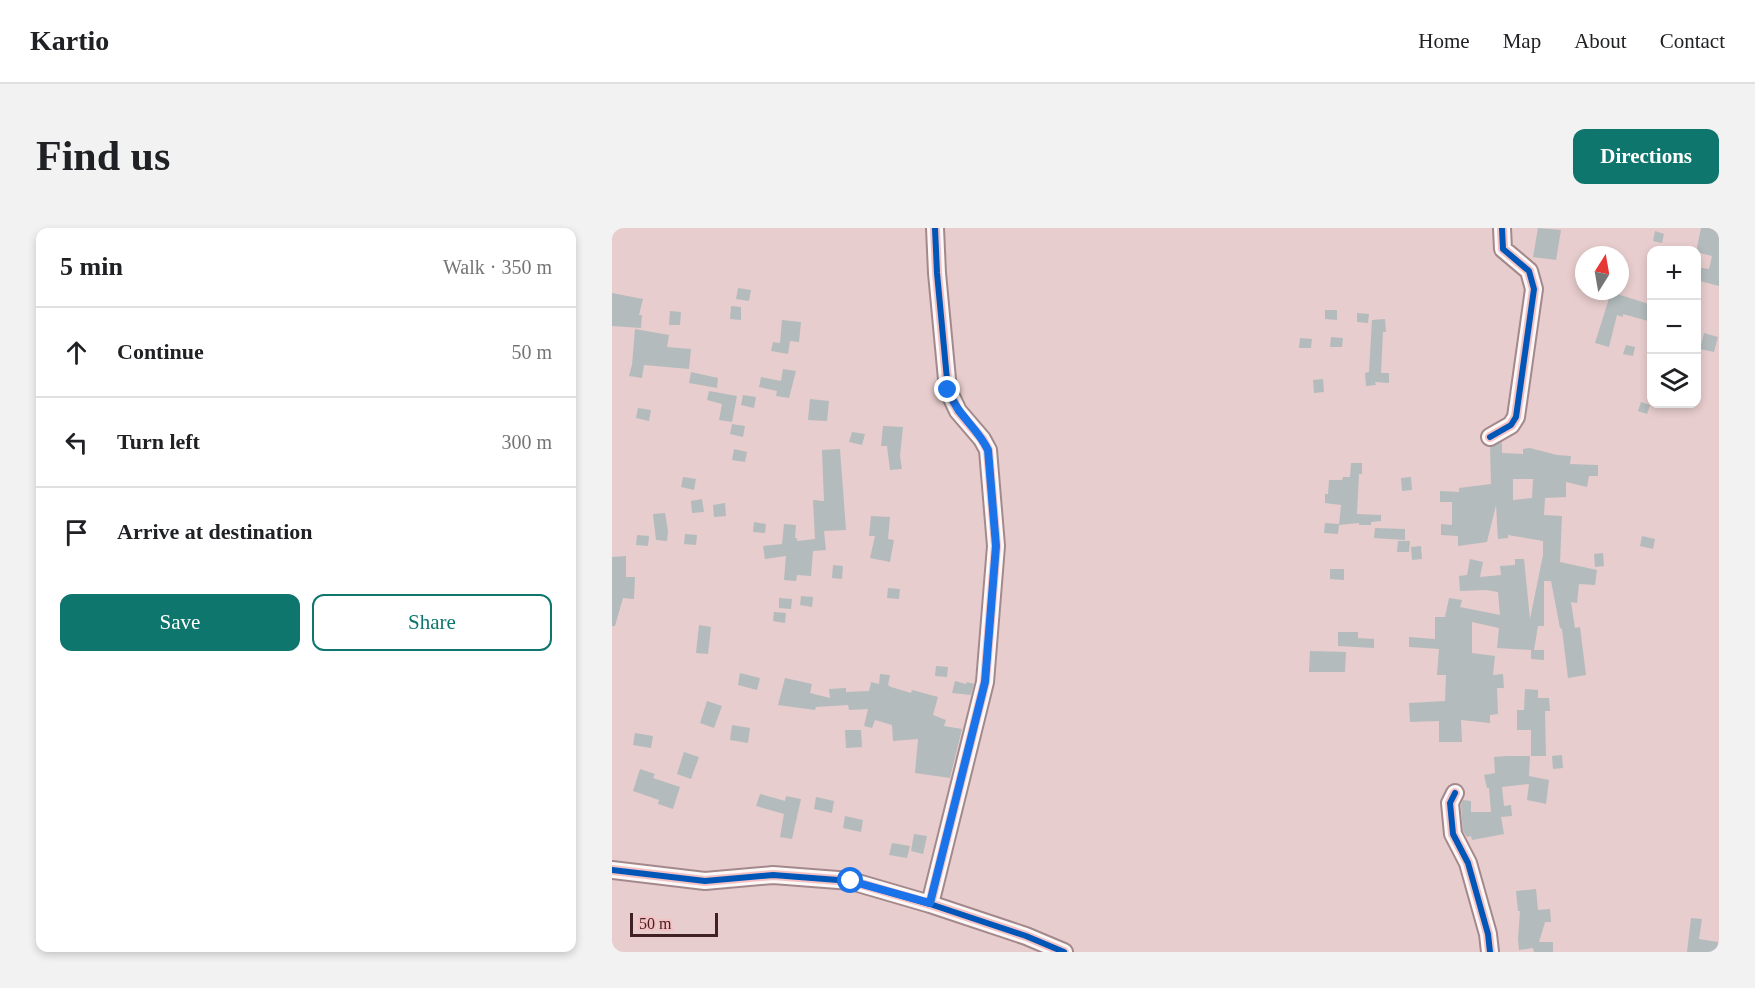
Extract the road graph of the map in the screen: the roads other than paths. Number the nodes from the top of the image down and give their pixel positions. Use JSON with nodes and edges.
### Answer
{"nodes":[{"id":1,"x":935,"y":228,"type":"edge"},
{"id":2,"x":1502,"y":228,"type":"edge"},
{"id":3,"x":1490,"y":437,"type":"dead end"},
{"id":4,"x":1455,"y":793,"type":"dead end"},
{"id":5,"x":612,"y":870,"type":"edge"},
{"id":6,"x":930,"y":903,"type":"junction"},
{"id":7,"x":1064,"y":952,"type":"edge"},
{"id":8,"x":1490,"y":952,"type":"edge"}],
"edges":[{"from":1,"to":6,"type":"street"},
{"from":2,"to":3,"type":"street"},
{"from":4,"to":8,"type":"street"},
{"from":5,"to":6,"type":"street"},
{"from":6,"to":7,"type":"street"}]}
